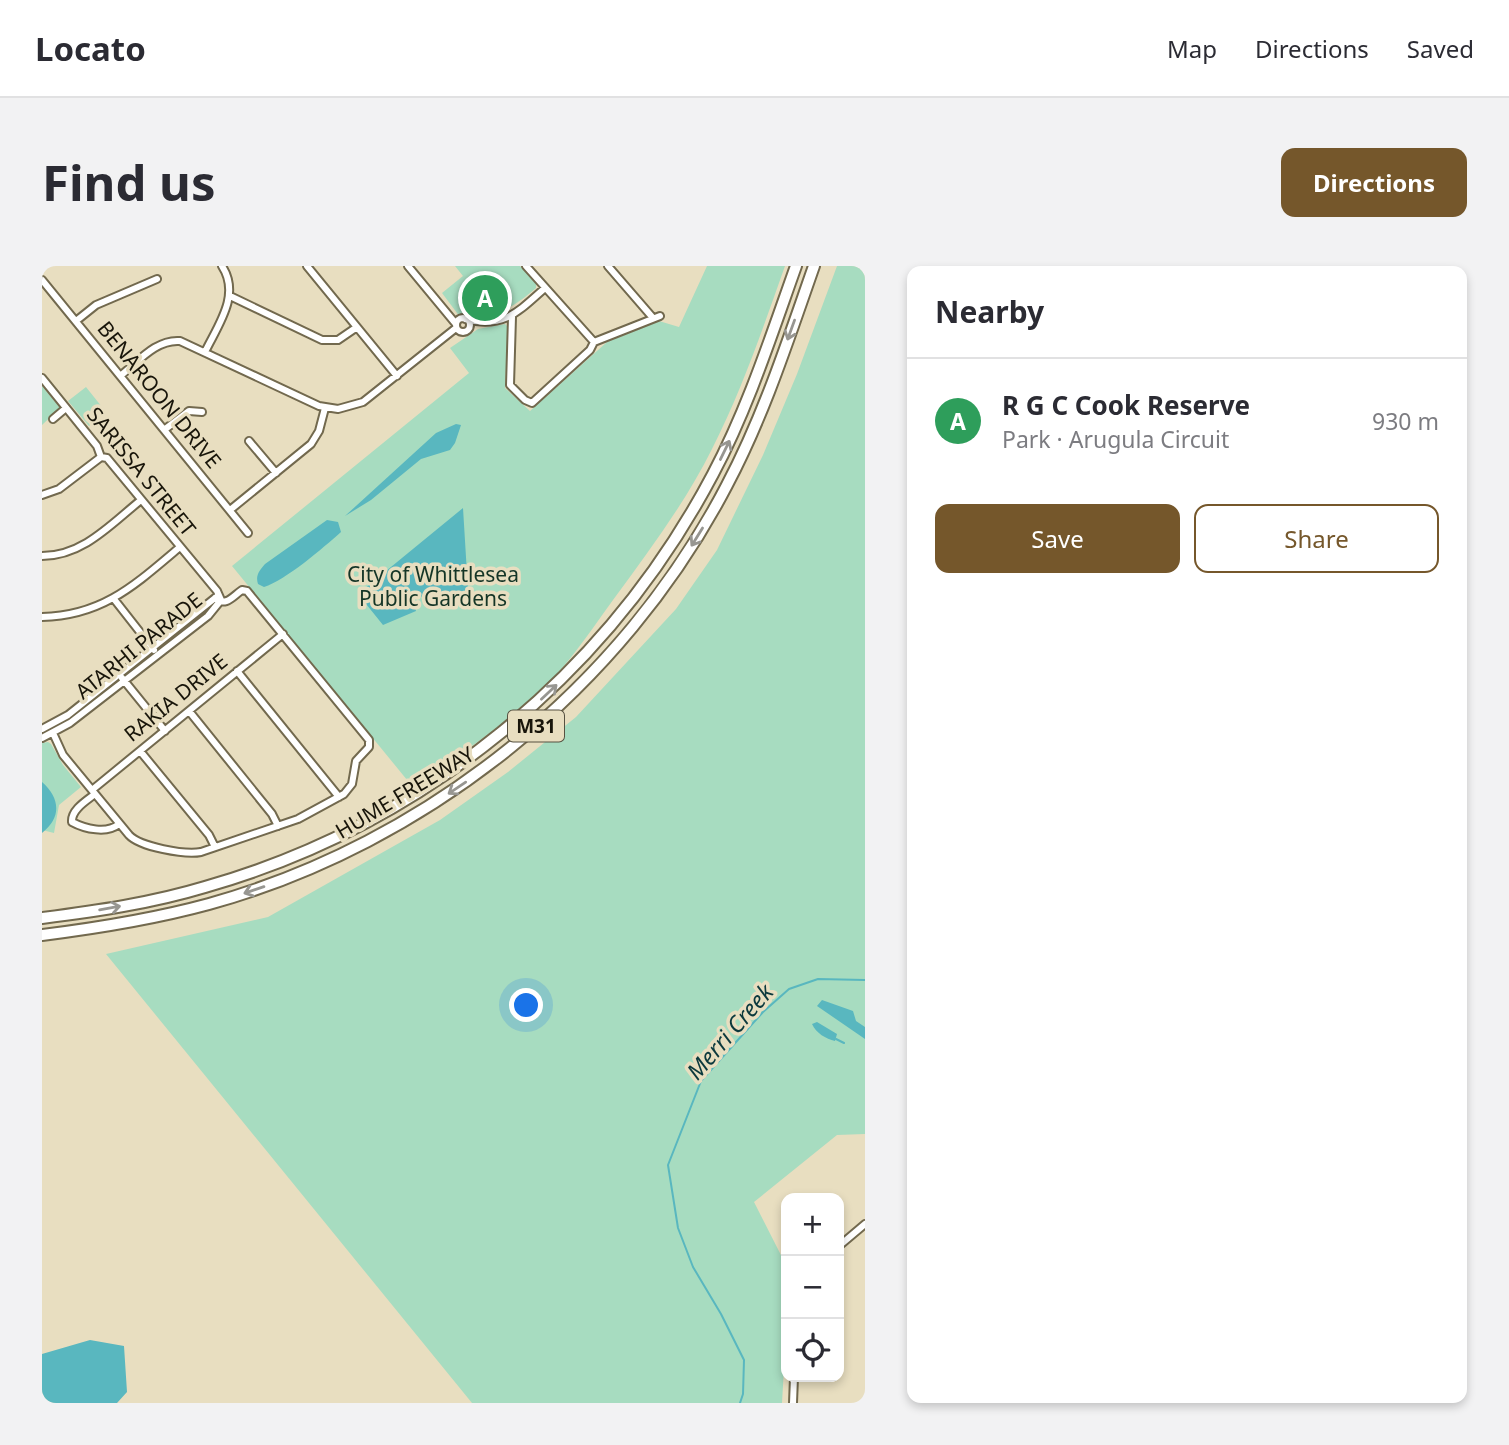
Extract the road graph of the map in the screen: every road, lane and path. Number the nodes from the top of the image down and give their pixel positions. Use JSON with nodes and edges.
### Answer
{"nodes":[{"id":1,"x":222,"y":266,"type":"edge"},
{"id":2,"x":307,"y":266,"type":"edge"},
{"id":3,"x":408,"y":266,"type":"edge"},
{"id":4,"x":526,"y":266,"type":"edge"},
{"id":5,"x":608,"y":266,"type":"edge"},
{"id":6,"x":796,"y":266,"type":"edge"},
{"id":7,"x":814,"y":266,"type":"edge"},
{"id":8,"x":157,"y":279,"type":"dead end"},
{"id":9,"x":42,"y":280,"type":"edge"},
{"id":10,"x":545,"y":288,"type":"junction"},
{"id":11,"x":230,"y":296,"type":"junction"},
{"id":12,"x":512,"y":317,"type":"junction"},
{"id":13,"x":76,"y":321,"type":"junction"},
{"id":14,"x":479,"y":322,"type":"junction"},
{"id":15,"x":459,"y":323,"type":"junction"},
{"id":16,"x":357,"y":327,"type":"junction"},
{"id":17,"x":469,"y":329,"type":"junction"},
{"id":18,"x":594,"y":342,"type":"junction"},
{"id":19,"x":205,"y":352,"type":"junction"},
{"id":20,"x":120,"y":376,"type":"junction"},
{"id":21,"x":397,"y":376,"type":"junction"},
{"id":22,"x":42,"y":378,"type":"edge"},
{"id":23,"x":66,"y":408,"type":"junction"},
{"id":24,"x":325,"y":408,"type":"junction"},
{"id":25,"x":202,"y":412,"type":"dead end"},
{"id":26,"x":53,"y":419,"type":"dead end"},
{"id":27,"x":164,"y":430,"type":"junction"},
{"id":28,"x":249,"y":441,"type":"dead end"},
{"id":29,"x":101,"y":457,"type":"junction"},
{"id":30,"x":276,"y":473,"type":"junction"},
{"id":31,"x":43,"y":494,"type":"edge"},
{"id":32,"x":141,"y":500,"type":"junction"},
{"id":33,"x":230,"y":510,"type":"junction"},
{"id":34,"x":248,"y":533,"type":"dead end"},
{"id":35,"x":180,"y":547,"type":"junction"},
{"id":36,"x":42,"y":556,"type":"edge"},
{"id":37,"x":114,"y":599,"type":"junction"},
{"id":38,"x":219,"y":599,"type":"junction"},
{"id":39,"x":42,"y":617,"type":"edge"},
{"id":40,"x":283,"y":634,"type":"junction"},
{"id":41,"x":153,"y":648,"type":"junction"},
{"id":42,"x":158,"y":655,"type":"junction"},
{"id":43,"x":237,"y":671,"type":"junction"},
{"id":44,"x":119,"y":675,"type":"junction"},
{"id":45,"x":124,"y":681,"type":"junction"},
{"id":46,"x":189,"y":711,"type":"junction"},
{"id":47,"x":42,"y":729,"type":"edge"},
{"id":48,"x":164,"y":731,"type":"junction"},
{"id":49,"x":54,"y":733,"type":"junction"},
{"id":50,"x":42,"y":738,"type":"edge"},
{"id":51,"x":140,"y":751,"type":"junction"},
{"id":52,"x":93,"y":792,"type":"junction"},
{"id":53,"x":339,"y":797,"type":"junction"},
{"id":54,"x":119,"y":824,"type":"junction"},
{"id":55,"x":278,"y":826,"type":"junction"},
{"id":56,"x":215,"y":847,"type":"junction"},
{"id":57,"x":42,"y":918,"type":"edge"},
{"id":58,"x":42,"y":935,"type":"edge"},
{"id":59,"x":865,"y":1224,"type":"edge"},
{"id":60,"x":844,"y":1242,"type":"edge"},
{"id":61,"x":794,"y":1382,"type":"edge"},
{"id":62,"x":793,"y":1403,"type":"edge"}],
"edges":[{"from":1,"to":11,"type":"street"},
{"from":2,"to":16,"type":"street"},
{"from":3,"to":15,"type":"street"},
{"from":4,"to":10,"type":"street"},
{"from":5,"to":18,"type":"street"},
{"from":57,"to":6,"type":"highway","name":"HUME FREEWAY","number":"M31","one_way":true},
{"from":7,"to":58,"type":"highway","name":"HUME FREEWAY","number":"M31","one_way":true},
{"from":8,"to":13,"type":"street"},
{"from":9,"to":13,"type":"street","name":"BENAROON DRIVE"},
{"from":10,"to":12,"type":"street"},
{"from":10,"to":18,"type":"street"},
{"from":11,"to":16,"type":"street"},
{"from":11,"to":19,"type":"street"},
{"from":12,"to":14,"type":"street"},
{"from":12,"to":18,"type":"street"},
{"from":13,"to":20,"type":"street","name":"BENAROON DRIVE"},
{"from":14,"to":15,"type":"street"},
{"from":14,"to":17,"type":"street"},
{"from":15,"to":17,"type":"street"},
{"from":15,"to":17,"type":"street"},
{"from":15,"to":21,"type":"street"},
{"from":16,"to":21,"type":"street"},
{"from":19,"to":20,"type":"street"},
{"from":19,"to":24,"type":"street"},
{"from":20,"to":27,"type":"street","name":"BENAROON DRIVE"},
{"from":21,"to":24,"type":"street"},
{"from":22,"to":23,"type":"street","name":"SARISSA STREET"},
{"from":23,"to":26,"type":"street"},
{"from":23,"to":29,"type":"street","name":"SARISSA STREET"},
{"from":24,"to":30,"type":"street"},
{"from":25,"to":27,"type":"street"},
{"from":27,"to":33,"type":"street","name":"BENAROON DRIVE"},
{"from":28,"to":30,"type":"street"},
{"from":29,"to":31,"type":"street"},
{"from":29,"to":32,"type":"street","name":"SARISSA STREET"},
{"from":30,"to":33,"type":"street"},
{"from":32,"to":35,"type":"street","name":"SARISSA STREET"},
{"from":32,"to":36,"type":"street"},
{"from":33,"to":34,"type":"street","name":"BENAROON DRIVE"},
{"from":35,"to":37,"type":"street"},
{"from":35,"to":38,"type":"street","name":"SARISSA STREET"},
{"from":37,"to":39,"type":"street"},
{"from":37,"to":41,"type":"street"},
{"from":38,"to":40,"type":"street","name":"ATARHI PARADE"},
{"from":38,"to":41,"type":"street","name":"ATARHI PARADE"},
{"from":38,"to":42,"type":"street","name":"ATARHI PARADE"},
{"from":40,"to":43,"type":"street","name":"RAKIA DRIVE"},
{"from":40,"to":53,"type":"street"},
{"from":41,"to":42,"type":"street"},
{"from":41,"to":44,"type":"street","name":"ATARHI PARADE"},
{"from":42,"to":45,"type":"street","name":"ATARHI PARADE"},
{"from":43,"to":46,"type":"street","name":"RAKIA DRIVE"},
{"from":43,"to":53,"type":"street"},
{"from":44,"to":45,"type":"street"},
{"from":44,"to":47,"type":"street","name":"ATARHI PARADE"},
{"from":45,"to":48,"type":"street"},
{"from":45,"to":49,"type":"street","name":"ATARHI PARADE"},
{"from":46,"to":48,"type":"street","name":"RAKIA DRIVE"},
{"from":46,"to":55,"type":"street"},
{"from":48,"to":51,"type":"street","name":"RAKIA DRIVE"},
{"from":49,"to":50,"type":"street","name":"ATARHI PARADE"},
{"from":49,"to":52,"type":"street"},
{"from":51,"to":52,"type":"street","name":"RAKIA DRIVE"},
{"from":51,"to":56,"type":"street"},
{"from":52,"to":54,"type":"street"},
{"from":52,"to":54,"type":"street","name":"RAKIA DRIVE"},
{"from":53,"to":55,"type":"street"},
{"from":54,"to":56,"type":"street"},
{"from":55,"to":56,"type":"street"},
{"from":59,"to":60,"type":"street"},
{"from":61,"to":62,"type":"street"}]}
